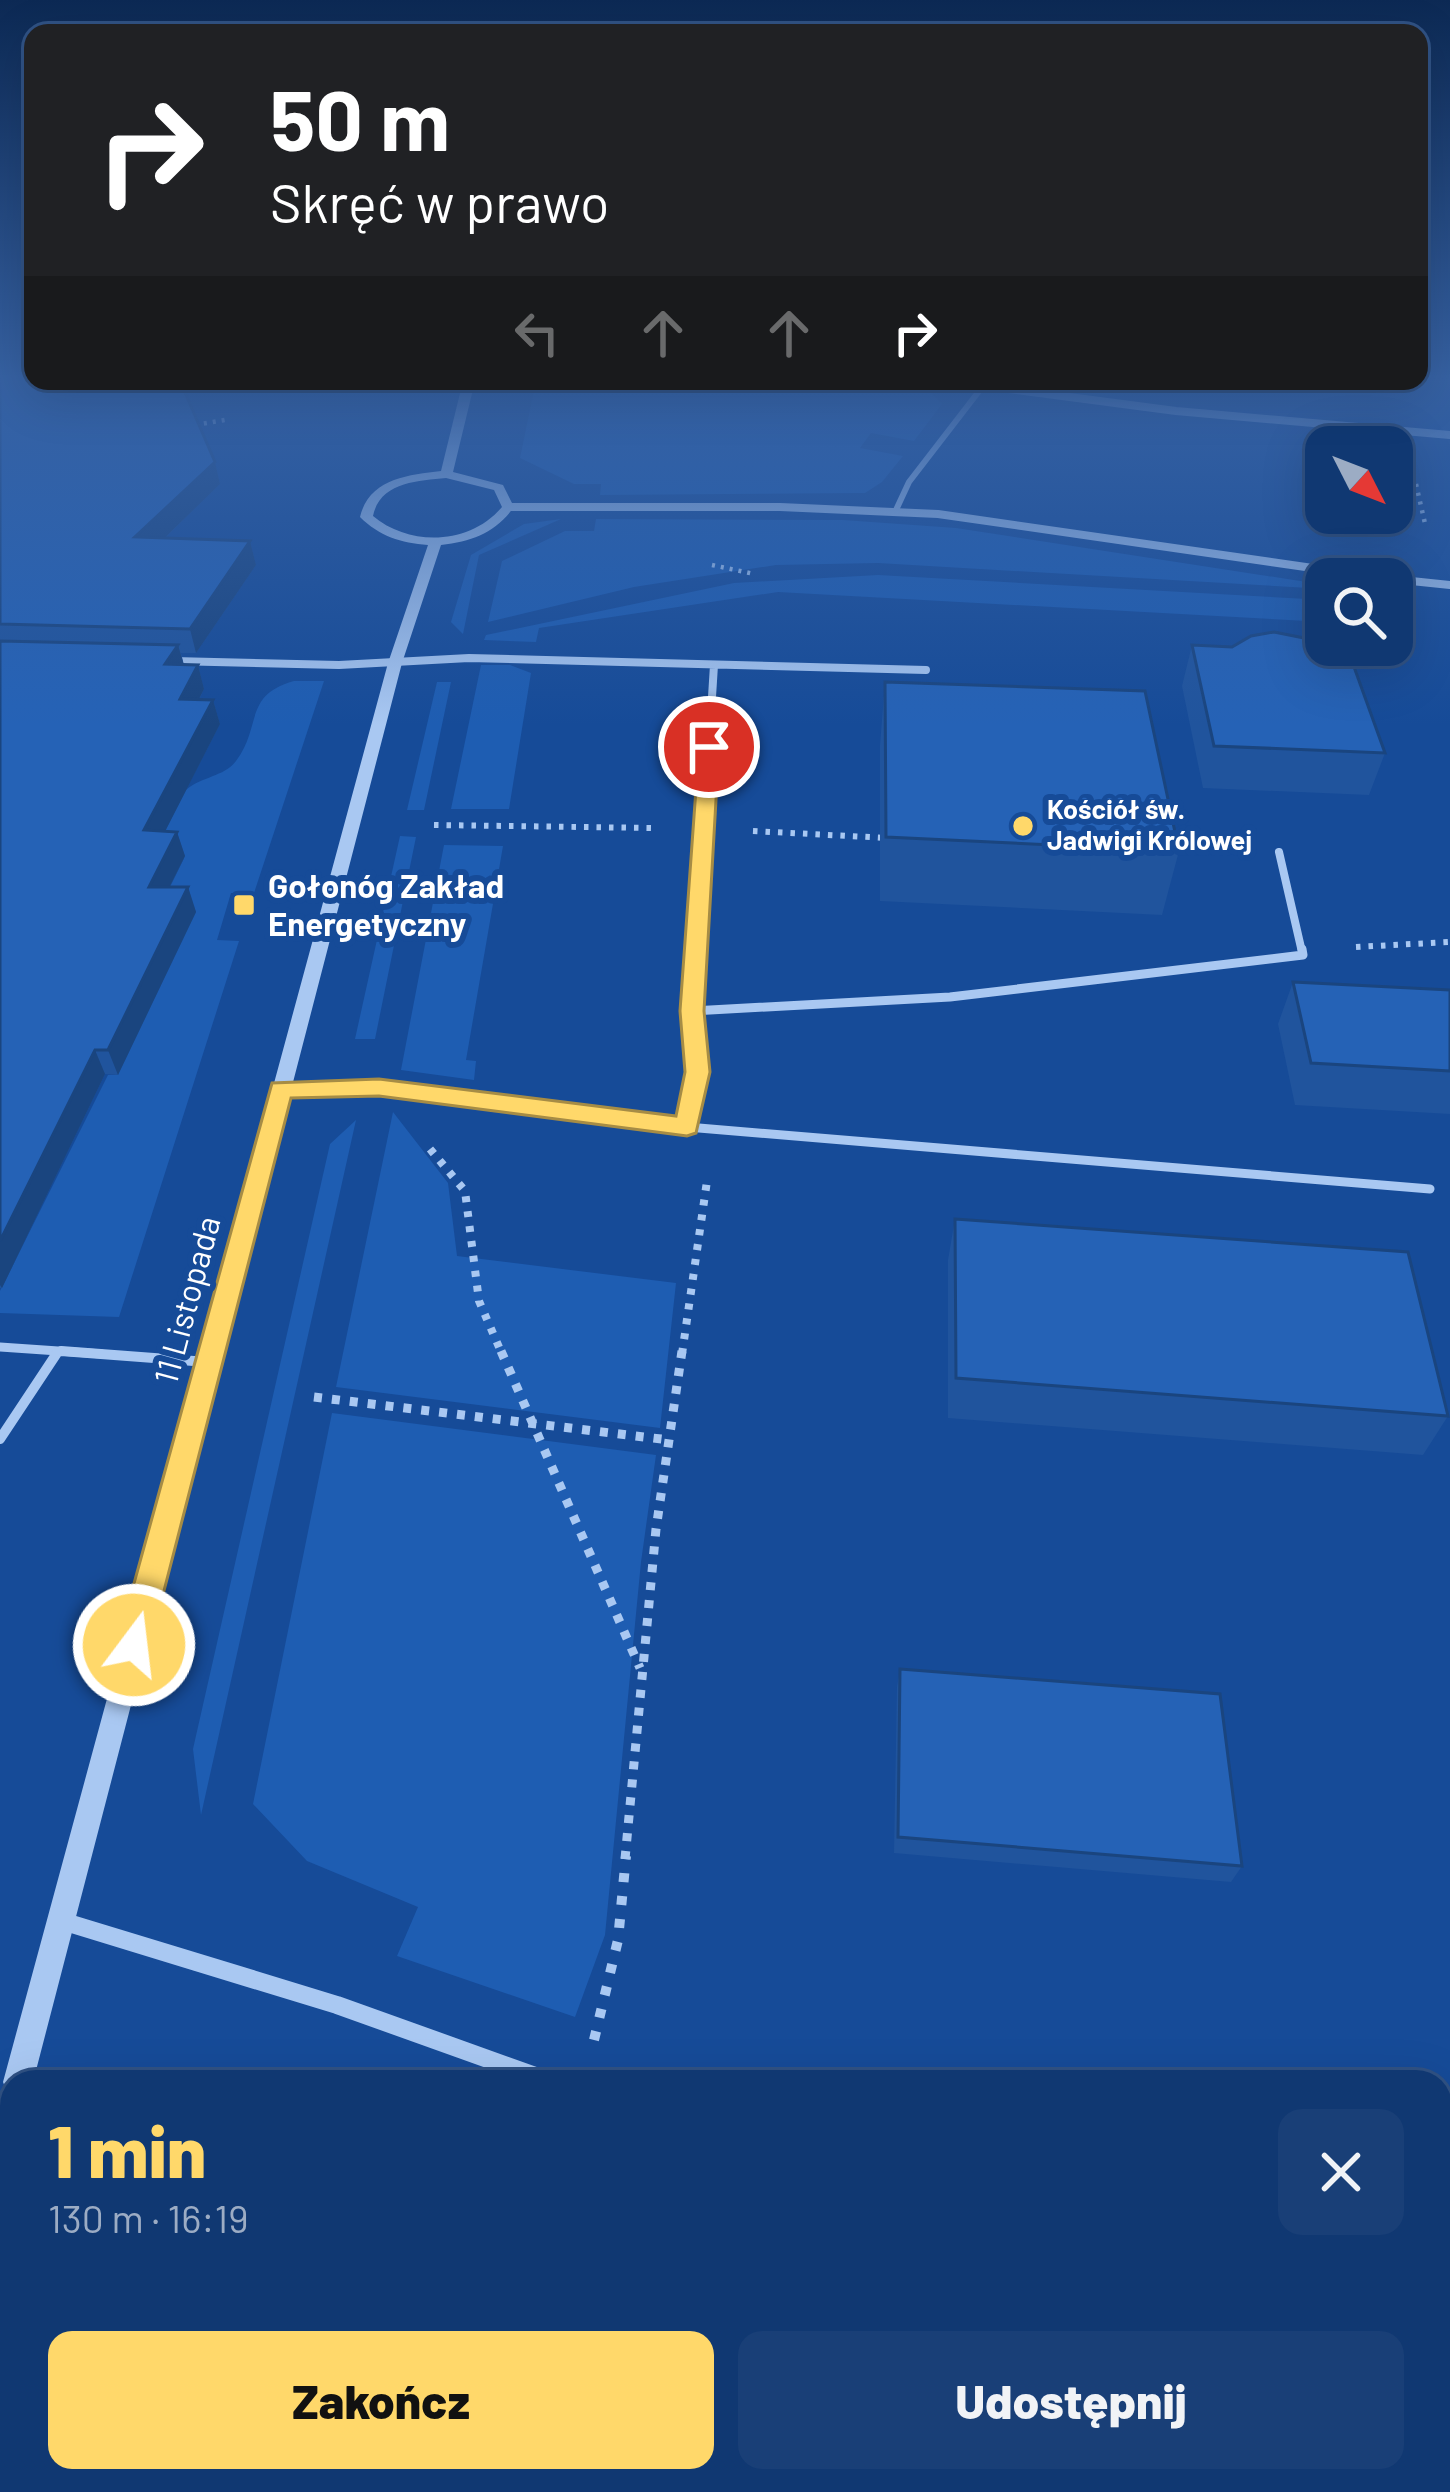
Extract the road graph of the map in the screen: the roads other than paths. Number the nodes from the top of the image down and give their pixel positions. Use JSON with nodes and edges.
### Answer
{"nodes":[{"id":1,"x":379,"y":492,"type":"edge"},
{"id":2,"x":501,"y":492,"type":"edge"},
{"id":3,"x":904,"y":492,"type":"edge"},
{"id":4,"x":508,"y":507,"type":"junction"},
{"id":5,"x":896,"y":510,"type":"junction"},
{"id":6,"x":436,"y":540,"type":"junction"},
{"id":7,"x":1305,"y":567,"type":"edge"},
{"id":8,"x":1413,"y":581,"type":"edge"},
{"id":9,"x":1450,"y":585,"type":"edge"},
{"id":10,"x":158,"y":660,"type":"edge"},
{"id":11,"x":395,"y":663,"type":"junction"},
{"id":12,"x":714,"y":665,"type":"junction"},
{"id":13,"x":926,"y":670,"type":"dead end"},
{"id":14,"x":1279,"y":851,"type":"dead end"},
{"id":15,"x":692,"y":1011,"type":"junction"},
{"id":16,"x":280,"y":1090,"type":"junction"},
{"id":17,"x":687,"y":1127,"type":"junction"},
{"id":18,"x":1430,"y":1189,"type":"dead end"},
{"id":19,"x":0,"y":1347,"type":"edge"},
{"id":20,"x":57,"y":1353,"type":"junction"},
{"id":21,"x":207,"y":1362,"type":"junction"},
{"id":22,"x":0,"y":1439,"type":"edge"},
{"id":23,"x":60,"y":1920,"type":"junction"},
{"id":24,"x":21,"y":2070,"type":"edge"},
{"id":25,"x":518,"y":2070,"type":"edge"}],
"edges":[{"from":1,"to":6,"type":"street"},
{"from":2,"to":4,"type":"street"},
{"from":3,"to":5,"type":"lane"},
{"from":4,"to":5,"type":"street"},
{"from":4,"to":6,"type":"street"},
{"from":5,"to":7,"type":"street"},
{"from":6,"to":11,"type":"street","name":"11 Listopada"},
{"from":8,"to":9,"type":"street"},
{"from":10,"to":11,"type":"lane"},
{"from":11,"to":12,"type":"lane"},
{"from":11,"to":16,"type":"street","name":"11 Listopada"},
{"from":12,"to":13,"type":"lane"},
{"from":12,"to":15,"type":"lane"},
{"from":14,"to":15,"type":"lane"},
{"from":15,"to":17,"type":"lane"},
{"from":16,"to":17,"type":"lane"},
{"from":16,"to":21,"type":"street","name":"11 Listopada"},
{"from":17,"to":18,"type":"lane"},
{"from":19,"to":20,"type":"lane"},
{"from":20,"to":21,"type":"lane"},
{"from":20,"to":22,"type":"lane"},
{"from":21,"to":23,"type":"street","name":"11 Listopada"},
{"from":23,"to":24,"type":"street","name":"11 Listopada"},
{"from":23,"to":25,"type":"street"}]}
